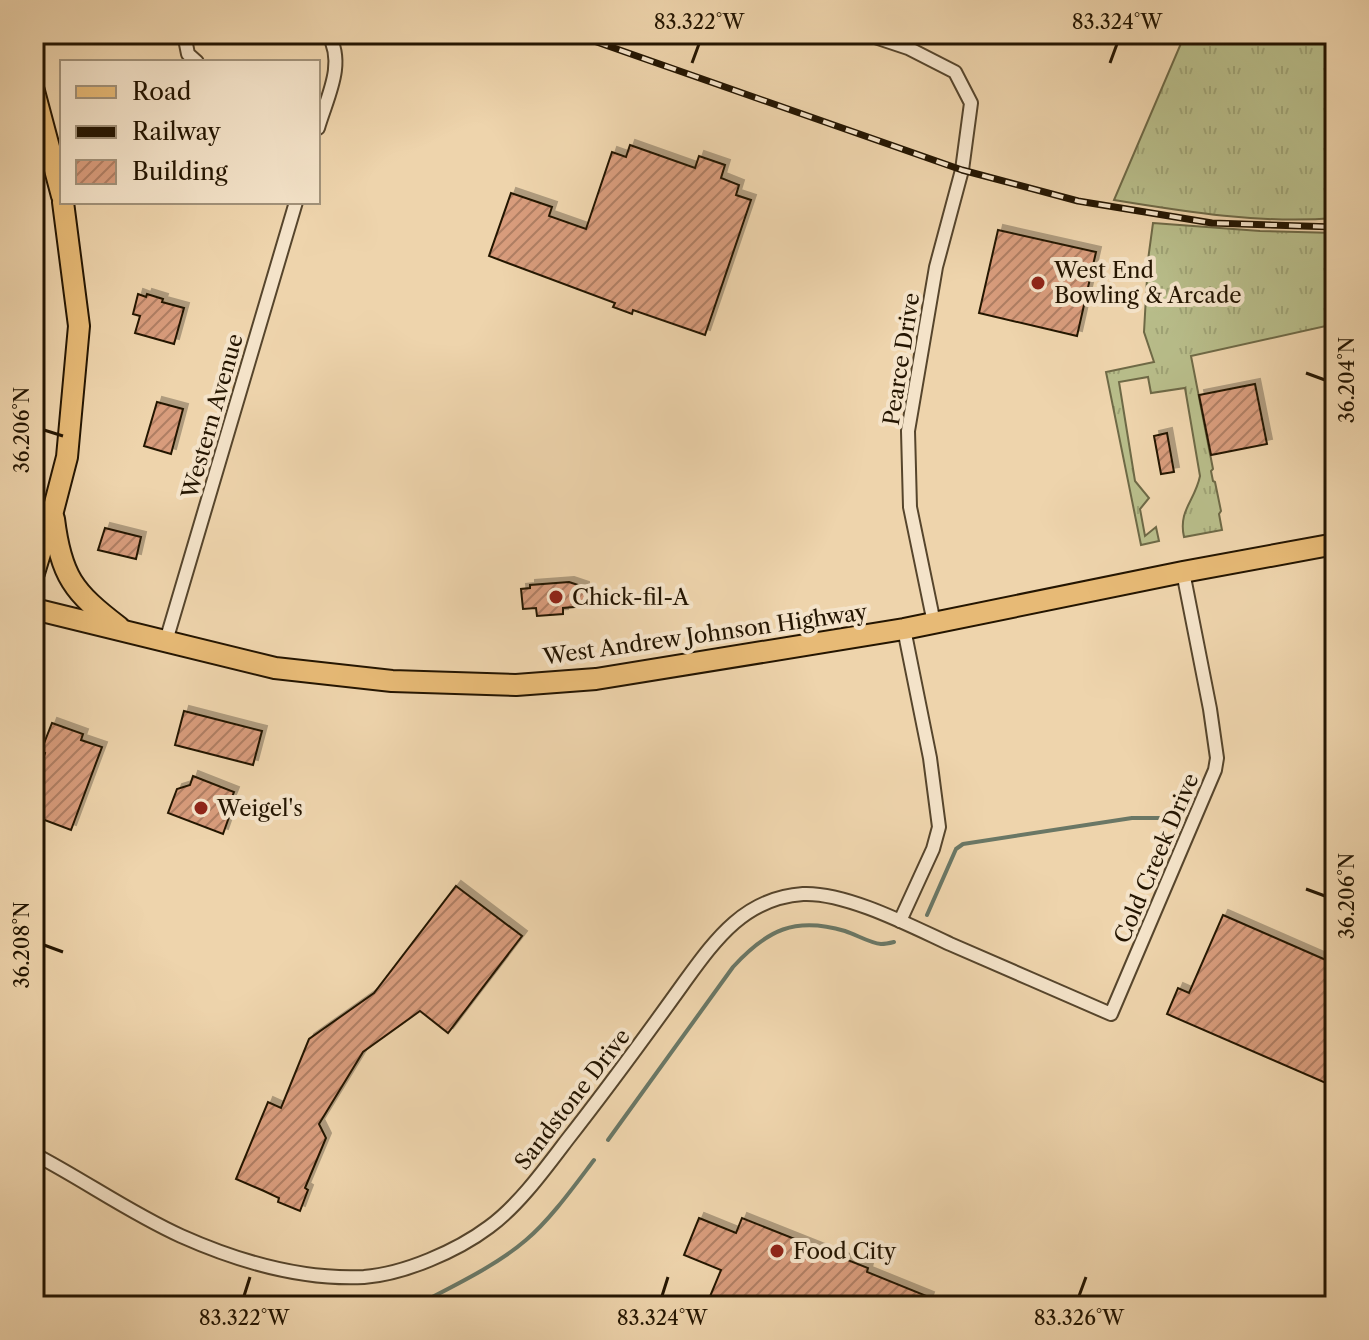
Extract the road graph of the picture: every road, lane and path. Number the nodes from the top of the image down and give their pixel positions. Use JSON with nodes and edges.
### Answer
{"nodes":[{"id":1,"x":184,"y":34,"type":"edge"},
{"id":2,"x":328,"y":34,"type":"edge"},
{"id":3,"x":866,"y":34,"type":"edge"},
{"id":4,"x":195,"y":60,"type":"edge"},
{"id":5,"x":34,"y":91,"type":"edge"},
{"id":6,"x":321,"y":105,"type":"edge"},
{"id":7,"x":60,"y":188,"type":"edge"},
{"id":8,"x":64,"y":204,"type":"edge"},
{"id":9,"x":295,"y":204,"type":"edge"},
{"id":10,"x":53,"y":511,"type":"junction"},
{"id":11,"x":1335,"y":544,"type":"edge"},
{"id":12,"x":1183,"y":572,"type":"junction"},
{"id":13,"x":34,"y":573,"type":"edge"},
{"id":14,"x":34,"y":609,"type":"edge"},
{"id":15,"x":934,"y":623,"type":"junction"},
{"id":16,"x":904,"y":629,"type":"junction"},
{"id":17,"x":126,"y":631,"type":"junction"},
{"id":18,"x":166,"y":641,"type":"junction"},
{"id":19,"x":900,"y":921,"type":"junction"},
{"id":20,"x":1111,"y":1014,"type":"joint"},
{"id":21,"x":34,"y":1154,"type":"edge"}],
"edges":[{"from":1,"to":4,"type":"street"},
{"from":2,"to":6,"type":"street"},
{"from":3,"to":15,"type":"street","name":"Pearce Drive"},
{"from":5,"to":7,"type":"main road"},
{"from":8,"to":10,"type":"main road"},
{"from":9,"to":18,"type":"street","name":"Western Avenue"},
{"from":10,"to":13,"type":"main road"},
{"from":10,"to":17,"type":"main road"},
{"from":11,"to":12,"type":"main road","name":"West Andrew Johnson Highway"},
{"from":12,"to":15,"type":"main road","name":"West Andrew Johnson Highway"},
{"from":12,"to":20,"type":"street","name":"Cold Creek Drive"},
{"from":14,"to":17,"type":"main road","name":"West Andrew Johnson Highway"},
{"from":15,"to":16,"type":"main road","name":"West Andrew Johnson Highway"},
{"from":16,"to":18,"type":"main road","name":"West Andrew Johnson Highway"},
{"from":16,"to":19,"type":"street"},
{"from":17,"to":18,"type":"main road","name":"West Andrew Johnson Highway"},
{"from":19,"to":20,"type":"street","name":"Sandstone Drive"},
{"from":19,"to":21,"type":"street","name":"Sandstone Drive"}]}
